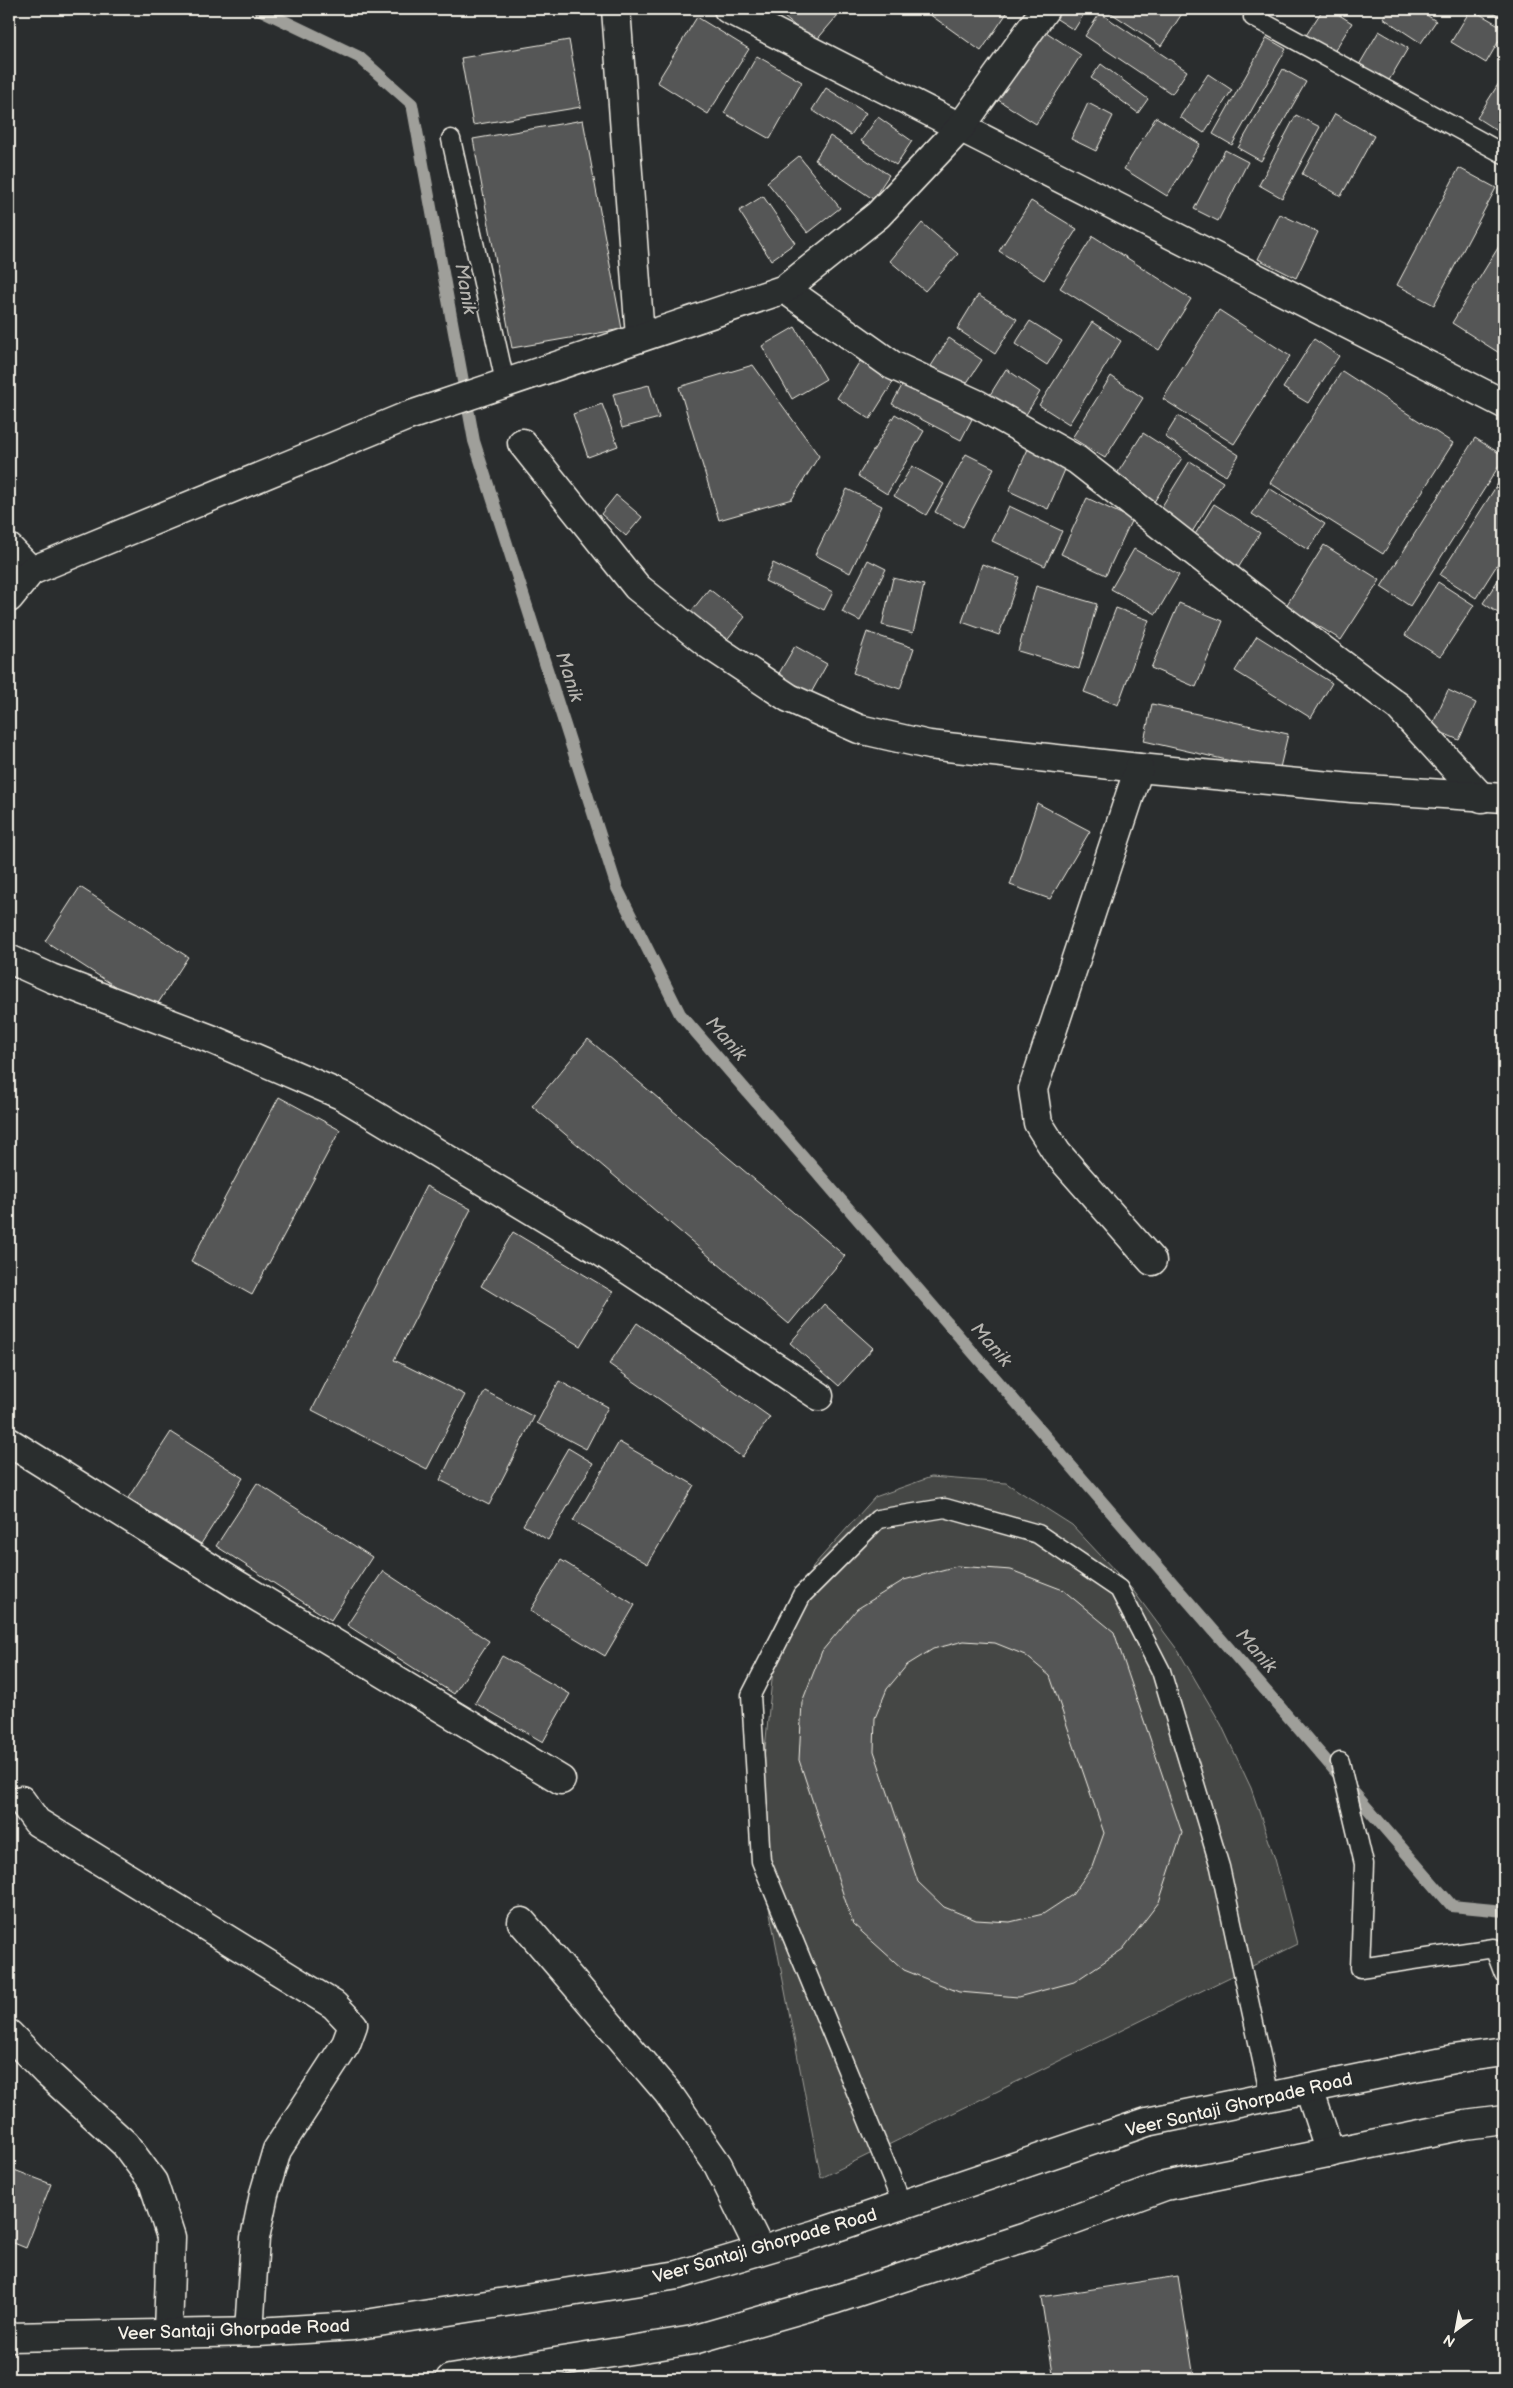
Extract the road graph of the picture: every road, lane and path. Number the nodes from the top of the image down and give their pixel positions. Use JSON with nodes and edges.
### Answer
{"nodes":[{"id":1,"x":616,"y":9,"type":"edge"},
{"id":2,"x":728,"y":9,"type":"edge"},
{"id":3,"x":1045,"y":9,"type":"edge"},
{"id":4,"x":1253,"y":17,"type":"dead end"},
{"id":5,"x":960,"y":128,"type":"junction"},
{"id":6,"x":451,"y":139,"type":"dead end"},
{"id":7,"x":1504,"y":154,"type":"edge"},
{"id":8,"x":785,"y":288,"type":"junction"},
{"id":9,"x":640,"y":337,"type":"junction"},
{"id":10,"x":505,"y":382,"type":"junction"},
{"id":11,"x":1504,"y":404,"type":"edge"},
{"id":12,"x":522,"y":443,"type":"dead end"},
{"id":13,"x":9,"y":548,"type":"edge"},
{"id":14,"x":31,"y":571,"type":"junction"},
{"id":15,"x":9,"y":598,"type":"edge"},
{"id":16,"x":1139,"y":768,"type":"junction"},
{"id":17,"x":1493,"y":798,"type":"edge"},
{"id":18,"x":9,"y":959,"type":"edge"},
{"id":19,"x":1152,"y":1261,"type":"dead end"},
{"id":20,"x":819,"y":1396,"type":"dead end"},
{"id":21,"x":9,"y":1442,"type":"edge"},
{"id":22,"x":1340,"y":1762,"type":"dead end"},
{"id":23,"x":561,"y":1780,"type":"dead end"},
{"id":24,"x":21,"y":1800,"type":"dead end"},
{"id":25,"x":522,"y":1922,"type":"dead end"},
{"id":26,"x":1504,"y":1974,"type":"edge"},
{"id":27,"x":9,"y":2034,"type":"edge"},
{"id":28,"x":1504,"y":2052,"type":"edge"},
{"id":29,"x":1310,"y":2088,"type":"junction"},
{"id":30,"x":1270,"y":2097,"type":"junction"},
{"id":31,"x":1504,"y":2120,"type":"edge"},
{"id":32,"x":1330,"y":2153,"type":"junction"},
{"id":33,"x":903,"y":2206,"type":"junction"},
{"id":34,"x":760,"y":2250,"type":"junction"},
{"id":35,"x":249,"y":2332,"type":"junction"},
{"id":36,"x":168,"y":2334,"type":"junction"},
{"id":37,"x":9,"y":2337,"type":"edge"},
{"id":38,"x":450,"y":2379,"type":"edge"}],
"edges":[{"from":1,"to":9,"type":"street"},
{"from":2,"to":5,"type":"street"},
{"from":3,"to":5,"type":"street"},
{"from":4,"to":7,"type":"lane"},
{"from":5,"to":8,"type":"street"},
{"from":5,"to":11,"type":"street"},
{"from":6,"to":10,"type":"lane"},
{"from":8,"to":9,"type":"street"},
{"from":8,"to":17,"type":"street"},
{"from":9,"to":10,"type":"street"},
{"from":10,"to":14,"type":"street"},
{"from":12,"to":16,"type":"street"},
{"from":13,"to":14,"type":"street"},
{"from":14,"to":15,"type":"street"},
{"from":16,"to":17,"type":"street"},
{"from":16,"to":19,"type":"street"},
{"from":18,"to":20,"type":"street"},
{"from":21,"to":23,"type":"street"},
{"from":22,"to":26,"type":"lane"},
{"from":24,"to":35,"type":"street"},
{"from":25,"to":34,"type":"street"},
{"from":27,"to":36,"type":"street"},
{"from":28,"to":29,"type":"street","name":"Veer Santaji Ghorpade Road"},
{"from":29,"to":30,"type":"street","name":"Veer Santaji Ghorpade Road"},
{"from":29,"to":32,"type":"street"},
{"from":30,"to":33,"type":"street","name":"Veer Santaji Ghorpade Road"},
{"from":30,"to":33,"type":"lane"},
{"from":31,"to":32,"type":"street"},
{"from":32,"to":38,"type":"street"},
{"from":33,"to":34,"type":"street","name":"Veer Santaji Ghorpade Road"},
{"from":34,"to":35,"type":"street","name":"Veer Santaji Ghorpade Road"},
{"from":35,"to":36,"type":"street","name":"Veer Santaji Ghorpade Road"},
{"from":36,"to":37,"type":"street","name":"Veer Santaji Ghorpade Road"}]}
